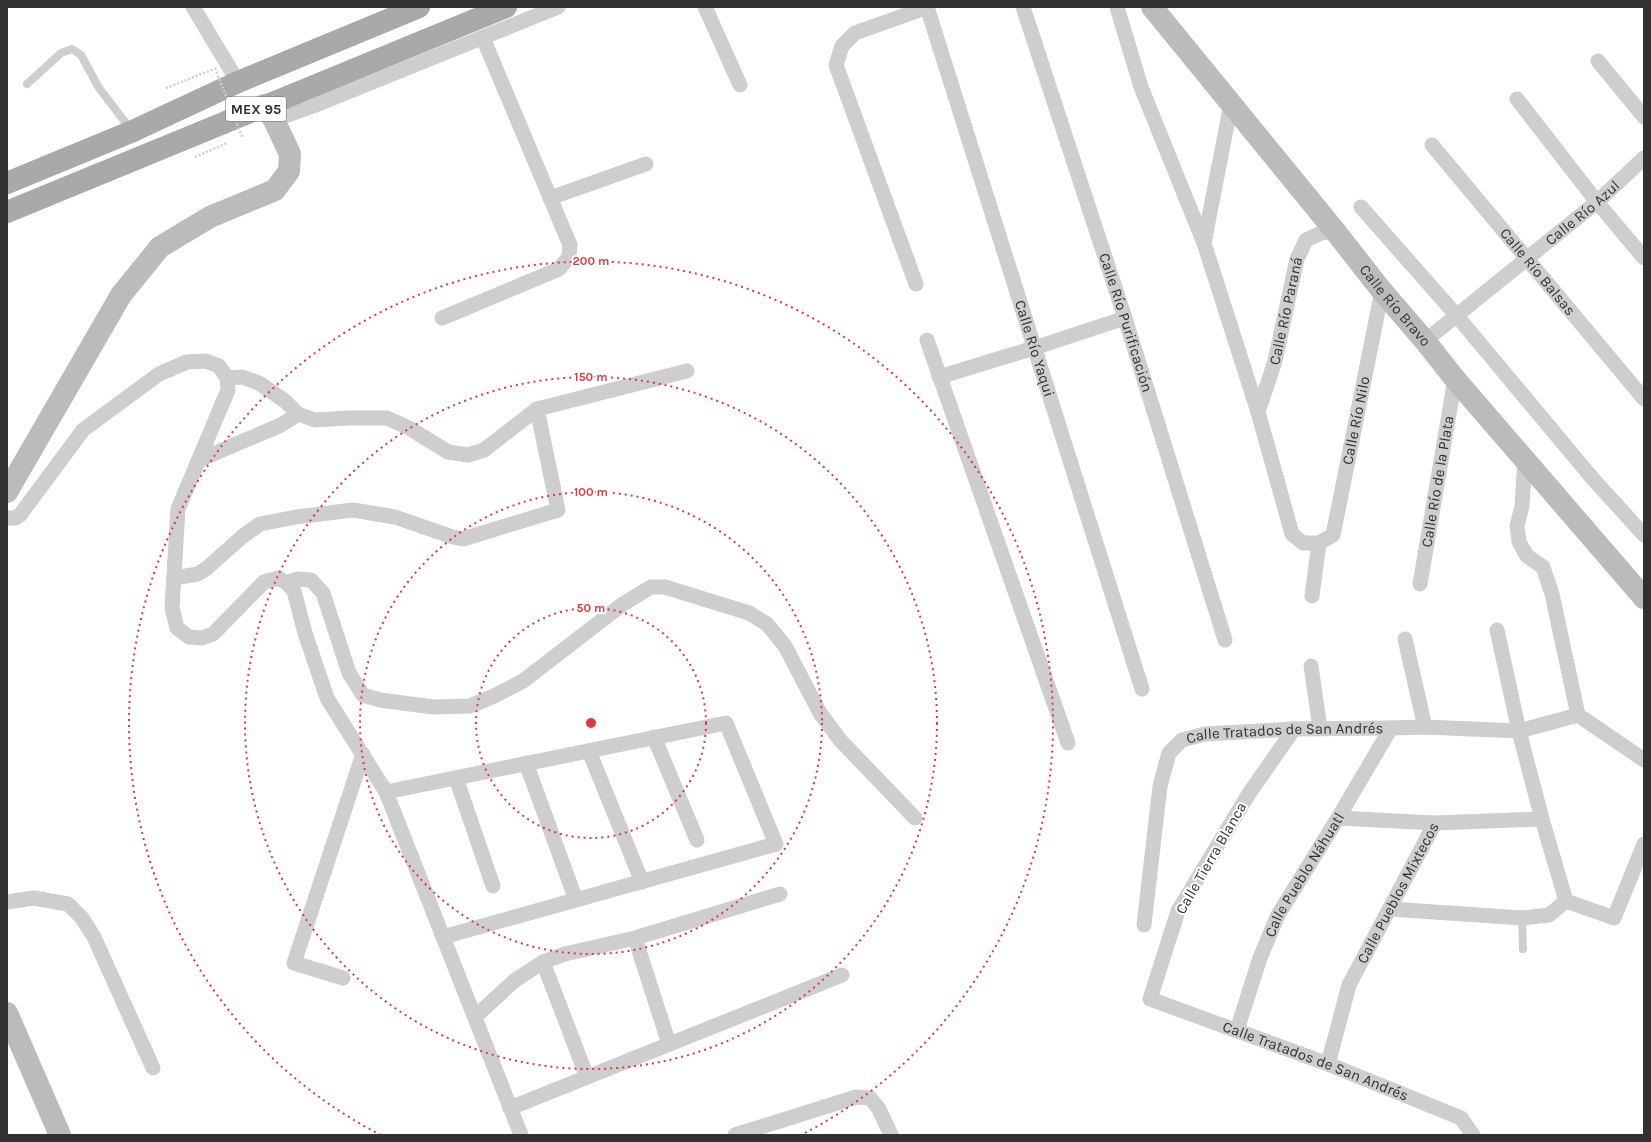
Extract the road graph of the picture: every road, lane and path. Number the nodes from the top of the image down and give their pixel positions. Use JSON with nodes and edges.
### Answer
{"nodes":[{"id":1,"x":193,"y":7,"type":"edge"},
{"id":2,"x":419,"y":7,"type":"edge"},
{"id":3,"x":506,"y":7,"type":"edge"},
{"id":4,"x":558,"y":7,"type":"edge"},
{"id":5,"x":705,"y":7,"type":"edge"},
{"id":6,"x":928,"y":7,"type":"edge"},
{"id":7,"x":1023,"y":7,"type":"edge"},
{"id":8,"x":1117,"y":7,"type":"edge"},
{"id":9,"x":1152,"y":7,"type":"edge"},
{"id":10,"x":483,"y":38,"type":"junction"},
{"id":11,"x":1598,"y":61,"type":"dead end"},
{"id":12,"x":238,"y":82,"type":"junction"},
{"id":13,"x":27,"y":84,"type":"dead end"},
{"id":14,"x":740,"y":84,"type":"dead end"},
{"id":15,"x":166,"y":88,"type":"dead end"},
{"id":16,"x":1516,"y":99,"type":"dead end"},
{"id":17,"x":1231,"y":104,"type":"junction"},
{"id":18,"x":269,"y":113,"type":"junction"},
{"id":19,"x":1644,"y":117,"type":"edge"},
{"id":20,"x":133,"y":131,"type":"junction"},
{"id":21,"x":235,"y":140,"type":"dead end"},
{"id":22,"x":229,"y":143,"type":"dead end"},
{"id":23,"x":1432,"y":145,"type":"dead end"},
{"id":24,"x":195,"y":157,"type":"dead end"},
{"id":25,"x":1644,"y":158,"type":"edge"},
{"id":26,"x":646,"y":164,"type":"dead end"},
{"id":27,"x":7,"y":183,"type":"edge"},
{"id":28,"x":550,"y":198,"type":"junction"},
{"id":29,"x":1597,"y":202,"type":"junction"},
{"id":30,"x":1361,"y":207,"type":"dead end"},
{"id":31,"x":7,"y":212,"type":"edge"},
{"id":32,"x":1335,"y":231,"type":"junction"},
{"id":33,"x":1204,"y":243,"type":"junction"},
{"id":34,"x":1644,"y":258,"type":"edge"},
{"id":35,"x":1528,"y":259,"type":"junction"},
{"id":36,"x":916,"y":284,"type":"dead end"},
{"id":37,"x":1382,"y":291,"type":"junction"},
{"id":38,"x":1457,"y":316,"type":"junction"},
{"id":39,"x":442,"y":318,"type":"dead end"},
{"id":40,"x":1125,"y":318,"type":"junction"},
{"id":41,"x":927,"y":340,"type":"dead end"},
{"id":42,"x":1425,"y":342,"type":"junction"},
{"id":43,"x":1034,"y":348,"type":"junction"},
{"id":44,"x":687,"y":371,"type":"dead end"},
{"id":45,"x":939,"y":377,"type":"junction"},
{"id":46,"x":227,"y":378,"type":"junction"},
{"id":47,"x":1455,"y":379,"type":"junction"},
{"id":48,"x":1644,"y":399,"type":"edge"},
{"id":49,"x":536,"y":409,"type":"junction"},
{"id":50,"x":1258,"y":412,"type":"junction"},
{"id":51,"x":298,"y":414,"type":"junction"},
{"id":52,"x":1525,"y":458,"type":"junction"},
{"id":53,"x":199,"y":460,"type":"junction"},
{"id":54,"x":7,"y":492,"type":"edge"},
{"id":55,"x":7,"y":518,"type":"edge"},
{"id":56,"x":1644,"y":534,"type":"edge"},
{"id":57,"x":1319,"y":543,"type":"junction"},
{"id":58,"x":174,"y":578,"type":"junction"},
{"id":59,"x":287,"y":583,"type":"junction"},
{"id":60,"x":1420,"y":584,"type":"dead end"},
{"id":61,"x":1312,"y":596,"type":"dead end"},
{"id":62,"x":1644,"y":598,"type":"edge"},
{"id":63,"x":1497,"y":630,"type":"dead end"},
{"id":64,"x":1404,"y":639,"type":"dead end"},
{"id":65,"x":1225,"y":640,"type":"dead end"},
{"id":66,"x":1311,"y":666,"type":"dead end"},
{"id":67,"x":1142,"y":689,"type":"dead end"},
{"id":68,"x":1578,"y":715,"type":"junction"},
{"id":69,"x":1425,"y":727,"type":"junction"},
{"id":70,"x":1320,"y":728,"type":"junction"},
{"id":71,"x":1391,"y":728,"type":"junction"},
{"id":72,"x":1294,"y":729,"type":"junction"},
{"id":73,"x":1519,"y":731,"type":"junction"},
{"id":74,"x":654,"y":737,"type":"junction"},
{"id":75,"x":1068,"y":743,"type":"dead end"},
{"id":76,"x":589,"y":751,"type":"junction"},
{"id":77,"x":363,"y":754,"type":"junction"},
{"id":78,"x":1644,"y":760,"type":"edge"},
{"id":79,"x":526,"y":763,"type":"junction"},
{"id":80,"x":456,"y":778,"type":"junction"},
{"id":81,"x":386,"y":792,"type":"junction"},
{"id":82,"x":914,"y":818,"type":"dead end"},
{"id":83,"x":1338,"y":818,"type":"junction"},
{"id":84,"x":1542,"y":819,"type":"junction"},
{"id":85,"x":1434,"y":823,"type":"junction"},
{"id":86,"x":696,"y":840,"type":"dead end"},
{"id":87,"x":1644,"y":844,"type":"edge"},
{"id":88,"x":1641,"y":862,"type":"edge"},
{"id":89,"x":642,"y":882,"type":"junction"},
{"id":90,"x":493,"y":886,"type":"dead end"},
{"id":91,"x":780,"y":894,"type":"dead end"},
{"id":92,"x":576,"y":900,"type":"junction"},
{"id":93,"x":1566,"y":901,"type":"junction"},
{"id":94,"x":7,"y":902,"type":"edge"},
{"id":95,"x":1390,"y":908,"type":"junction"},
{"id":96,"x":1522,"y":918,"type":"junction"},
{"id":97,"x":1144,"y":925,"type":"dead end"},
{"id":98,"x":443,"y":937,"type":"junction"},
{"id":99,"x":635,"y":938,"type":"junction"},
{"id":100,"x":1523,"y":949,"type":"dead end"},
{"id":101,"x":543,"y":962,"type":"junction"},
{"id":102,"x":842,"y":975,"type":"dead end"},
{"id":103,"x":343,"y":978,"type":"dead end"},
{"id":104,"x":1150,"y":999,"type":"joint"},
{"id":105,"x":7,"y":1013,"type":"edge"},
{"id":106,"x":475,"y":1017,"type":"junction"},
{"id":107,"x":1237,"y":1030,"type":"junction"},
{"id":108,"x":669,"y":1044,"type":"junction"},
{"id":109,"x":1328,"y":1064,"type":"junction"},
{"id":110,"x":153,"y":1068,"type":"dead end"},
{"id":111,"x":587,"y":1077,"type":"junction"},
{"id":112,"x":510,"y":1108,"type":"junction"},
{"id":113,"x":54,"y":1133,"type":"edge"},
{"id":114,"x":521,"y":1135,"type":"edge"},
{"id":115,"x":735,"y":1135,"type":"edge"},
{"id":116,"x":891,"y":1135,"type":"edge"},
{"id":117,"x":1473,"y":1135,"type":"edge"}],
"edges":[{"from":1,"to":12,"type":"street"},
{"from":2,"to":12,"type":"main road","number":"MEX 95"},
{"from":3,"to":18,"type":"main road","number":"MEX 95"},
{"from":4,"to":10,"type":"street"},
{"from":5,"to":14,"type":"street"},
{"from":6,"to":36,"type":"street"},
{"from":6,"to":43,"type":"street","name":"Calle Río Yaqui"},
{"from":7,"to":40,"type":"street","name":"Calle Río Purificación"},
{"from":8,"to":33,"type":"street"},
{"from":9,"to":17,"type":"street","name":"Calle Río Bravo"},
{"from":10,"to":18,"type":"street"},
{"from":10,"to":28,"type":"street"},
{"from":11,"to":19,"type":"street"},
{"from":12,"to":20,"type":"main road","number":"MEX 95"},
{"from":13,"to":20,"type":"lane"},
{"from":15,"to":21,"type":"path","bridge":true},
{"from":16,"to":29,"type":"street"},
{"from":17,"to":32,"type":"street","name":"Calle Río Bravo"},
{"from":17,"to":33,"type":"street"},
{"from":18,"to":31,"type":"main road","number":"MEX 95"},
{"from":18,"to":54,"type":"street"},
{"from":20,"to":27,"type":"main road","number":"MEX 95"},
{"from":22,"to":24,"type":"path"},
{"from":23,"to":35,"type":"street","name":"Calle Río Balsas"},
{"from":25,"to":29,"type":"street","name":"Calle Río Azul"},
{"from":26,"to":28,"type":"street"},
{"from":28,"to":39,"type":"street"},
{"from":29,"to":34,"type":"street"},
{"from":29,"to":35,"type":"street","name":"Calle Río Azul"},
{"from":30,"to":38,"type":"street"},
{"from":32,"to":37,"type":"street","name":"Calle Río Bravo"},
{"from":32,"to":50,"type":"street","name":"Calle Río Paraná"},
{"from":33,"to":50,"type":"street"},
{"from":35,"to":38,"type":"street","name":"Calle Río Azul"},
{"from":35,"to":48,"type":"street","name":"Calle Río Balsas"},
{"from":37,"to":42,"type":"street","name":"Calle Río Bravo"},
{"from":37,"to":57,"type":"street","name":"Calle Río Nilo"},
{"from":38,"to":42,"type":"street","name":"Calle Río Azul"},
{"from":38,"to":56,"type":"street"},
{"from":40,"to":43,"type":"street"},
{"from":40,"to":65,"type":"street","name":"Calle Río Purificación"},
{"from":41,"to":45,"type":"street"},
{"from":42,"to":47,"type":"street","name":"Calle Río Bravo"},
{"from":43,"to":45,"type":"street"},
{"from":43,"to":67,"type":"street","name":"Calle Río Yaqui"},
{"from":44,"to":49,"type":"street"},
{"from":45,"to":75,"type":"street"},
{"from":46,"to":51,"type":"street"},
{"from":46,"to":53,"type":"street"},
{"from":46,"to":55,"type":"street"},
{"from":47,"to":52,"type":"street","name":"Calle Río Bravo"},
{"from":47,"to":60,"type":"street","name":"Calle Río de la Plata"},
{"from":49,"to":51,"type":"street"},
{"from":49,"to":58,"type":"street"},
{"from":50,"to":57,"type":"street"},
{"from":51,"to":53,"type":"street"},
{"from":52,"to":62,"type":"street","name":"Calle Río Bravo"},
{"from":52,"to":68,"type":"street"},
{"from":53,"to":58,"type":"street"},
{"from":57,"to":61,"type":"street"},
{"from":58,"to":59,"type":"street"},
{"from":59,"to":77,"type":"street"},
{"from":59,"to":82,"type":"street"},
{"from":63,"to":73,"type":"street"},
{"from":64,"to":69,"type":"street"},
{"from":66,"to":70,"type":"street"},
{"from":68,"to":73,"type":"street","name":"Calle Tratados de San Andrés"},
{"from":68,"to":78,"type":"street"},
{"from":69,"to":71,"type":"street","name":"Calle Tratados de San Andrés"},
{"from":69,"to":73,"type":"street","name":"Calle Tratados de San Andrés"},
{"from":70,"to":71,"type":"street","name":"Calle Tratados de San Andrés"},
{"from":70,"to":72,"type":"street","name":"Calle Tratados de San Andrés"},
{"from":71,"to":83,"type":"street","name":"Calle Pueblo Náhuatl"},
{"from":72,"to":97,"type":"street","name":"Calle Tratados de San Andrés"},
{"from":72,"to":104,"type":"street","name":"Calle Tierra Blanca"},
{"from":73,"to":84,"type":"street"},
{"from":74,"to":76,"type":"street"},
{"from":74,"to":86,"type":"street"},
{"from":74,"to":89,"type":"street"},
{"from":76,"to":79,"type":"street"},
{"from":76,"to":89,"type":"street"},
{"from":77,"to":81,"type":"street"},
{"from":77,"to":103,"type":"street"},
{"from":79,"to":80,"type":"street"},
{"from":79,"to":92,"type":"street"},
{"from":80,"to":81,"type":"street"},
{"from":80,"to":90,"type":"street"},
{"from":81,"to":98,"type":"street"},
{"from":83,"to":85,"type":"street"},
{"from":83,"to":107,"type":"street","name":"Calle Pueblo Náhuatl"},
{"from":84,"to":85,"type":"street","name":"Calle Pueblos Mixtecos"},
{"from":84,"to":93,"type":"street"},
{"from":85,"to":95,"type":"street","name":"Calle Pueblos Mixtecos"},
{"from":87,"to":88,"type":"street"},
{"from":88,"to":93,"type":"street"},
{"from":89,"to":92,"type":"street"},
{"from":91,"to":99,"type":"street"},
{"from":92,"to":98,"type":"street"},
{"from":93,"to":96,"type":"street"},
{"from":94,"to":110,"type":"street"},
{"from":95,"to":96,"type":"street"},
{"from":95,"to":109,"type":"street","name":"Calle Pueblos Mixtecos"},
{"from":96,"to":100,"type":"lane"},
{"from":98,"to":106,"type":"street"},
{"from":99,"to":101,"type":"street"},
{"from":99,"to":108,"type":"street"},
{"from":101,"to":106,"type":"street"},
{"from":101,"to":111,"type":"street"},
{"from":102,"to":108,"type":"street"},
{"from":104,"to":107,"type":"street","name":"Calle Tratados de San Andrés"},
{"from":105,"to":113,"type":"street"},
{"from":106,"to":112,"type":"street"},
{"from":107,"to":109,"type":"street","name":"Calle Tratados de San Andrés"},
{"from":108,"to":111,"type":"street"},
{"from":109,"to":117,"type":"street","name":"Calle Tratados de San Andrés"},
{"from":111,"to":112,"type":"street"},
{"from":112,"to":114,"type":"street"},
{"from":115,"to":116,"type":"street"}]}
